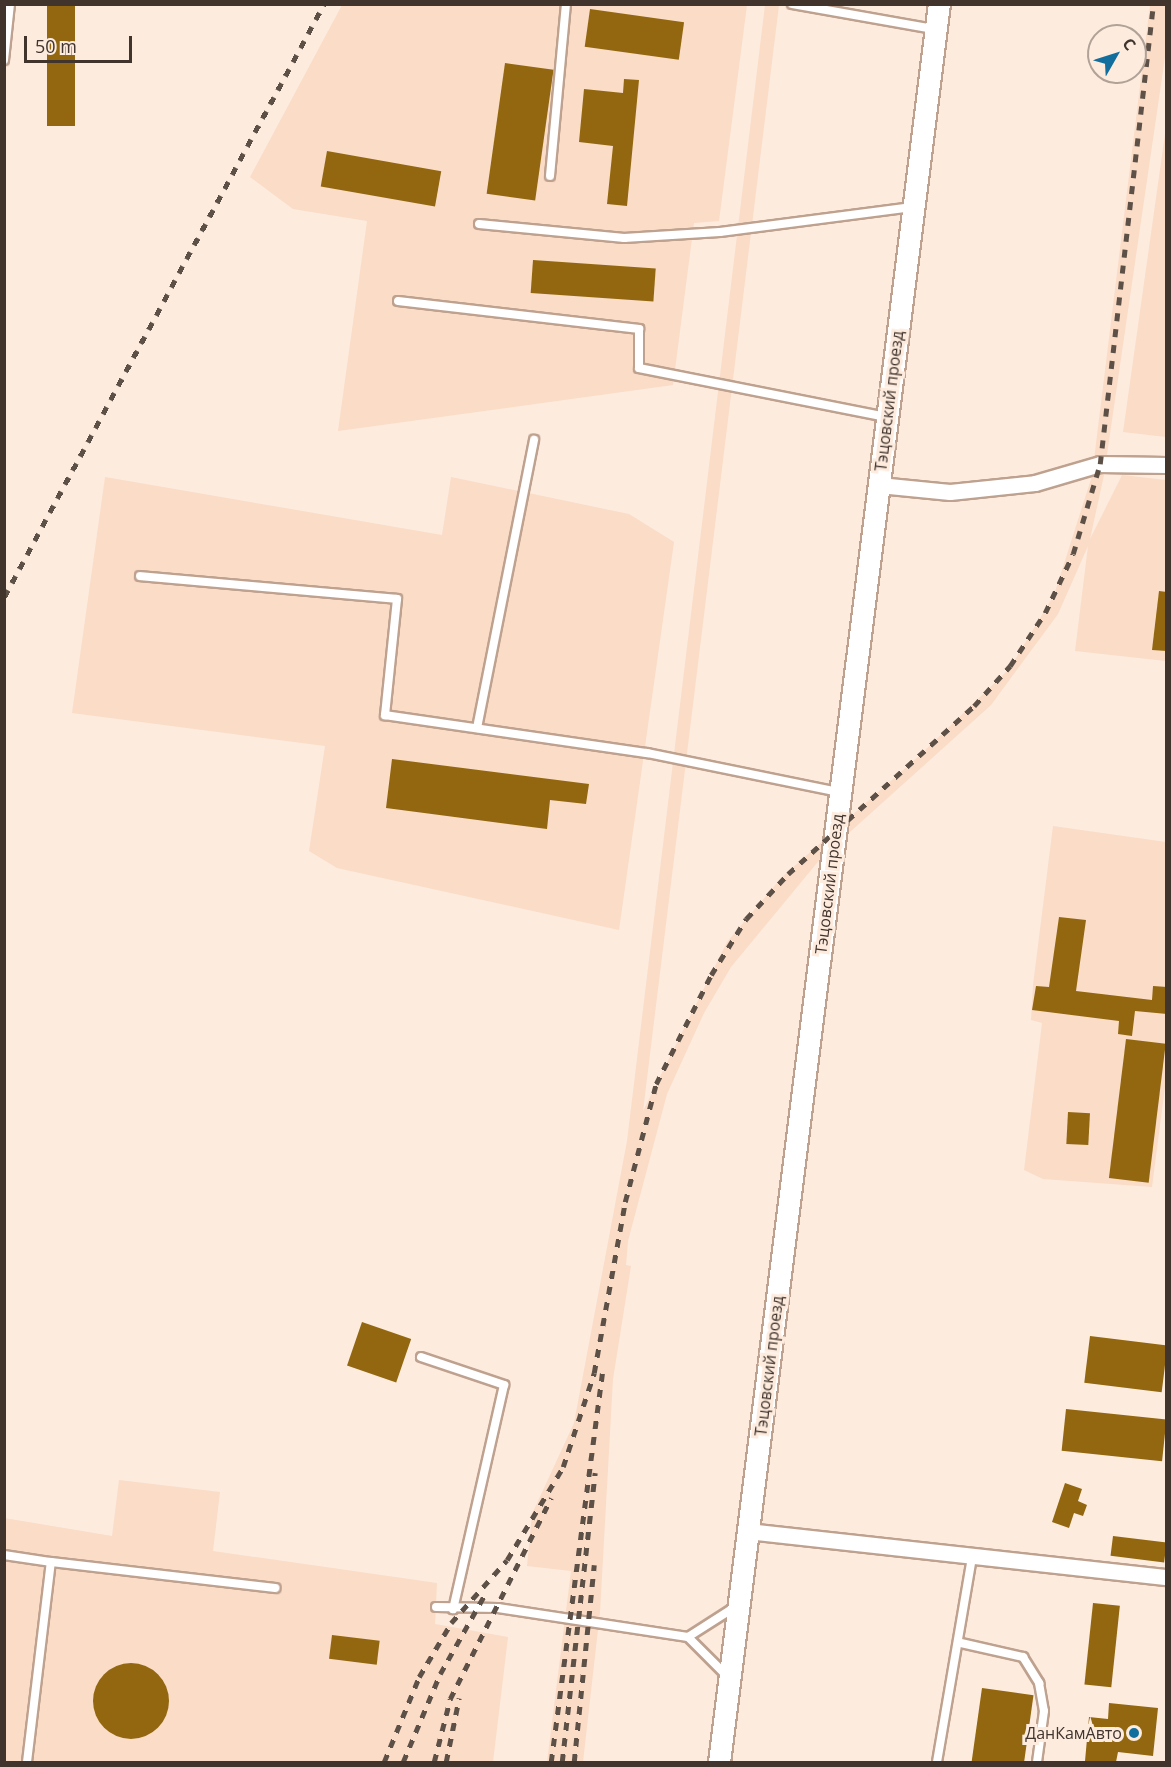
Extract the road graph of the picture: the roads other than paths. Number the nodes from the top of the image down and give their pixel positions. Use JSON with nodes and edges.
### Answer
{"nodes":[{"id":1,"x":10,"y":4,"type":"edge"},
{"id":2,"x":566,"y":4,"type":"edge"},
{"id":3,"x":792,"y":4,"type":"edge"},
{"id":4,"x":939,"y":4,"type":"edge"},
{"id":5,"x":936,"y":29,"type":"junction"},
{"id":6,"x":4,"y":60,"type":"edge"},
{"id":7,"x":550,"y":176,"type":"dead end"},
{"id":8,"x":913,"y":207,"type":"junction"},
{"id":9,"x":479,"y":224,"type":"dead end"},
{"id":10,"x":398,"y":301,"type":"dead end"},
{"id":11,"x":887,"y":417,"type":"junction"},
{"id":12,"x":534,"y":440,"type":"dead end"},
{"id":13,"x":1167,"y":465,"type":"edge"},
{"id":14,"x":879,"y":485,"type":"junction"},
{"id":15,"x":140,"y":576,"type":"dead end"},
{"id":16,"x":477,"y":728,"type":"junction"},
{"id":17,"x":841,"y":793,"type":"junction"},
{"id":18,"x":421,"y":1357,"type":"dead end"},
{"id":19,"x":748,"y":1531,"type":"junction"},
{"id":20,"x":4,"y":1556,"type":"edge"},
{"id":21,"x":972,"y":1558,"type":"junction"},
{"id":22,"x":51,"y":1562,"type":"junction"},
{"id":23,"x":1167,"y":1577,"type":"edge"},
{"id":24,"x":276,"y":1588,"type":"dead end"},
{"id":25,"x":739,"y":1604,"type":"junction"},
{"id":26,"x":436,"y":1607,"type":"dead end"},
{"id":27,"x":453,"y":1609,"type":"junction"},
{"id":28,"x":688,"y":1637,"type":"junction"},
{"id":29,"x":961,"y":1643,"type":"junction"},
{"id":30,"x":729,"y":1678,"type":"junction"},
{"id":31,"x":27,"y":1762,"type":"edge"},
{"id":32,"x":719,"y":1762,"type":"edge"},
{"id":33,"x":938,"y":1762,"type":"edge"},
{"id":34,"x":1037,"y":1762,"type":"edge"}],
"edges":[{"from":1,"to":6,"type":"lane"},
{"from":2,"to":7,"type":"lane"},
{"from":3,"to":5,"type":"lane"},
{"from":4,"to":5,"type":"street","name":"Тэцовский проезд"},
{"from":5,"to":8,"type":"street","name":"Тэцовский проезд"},
{"from":8,"to":9,"type":"lane"},
{"from":8,"to":11,"type":"street","name":"Тэцовский проезд"},
{"from":10,"to":11,"type":"lane"},
{"from":11,"to":14,"type":"street","name":"Тэцовский проезд"},
{"from":12,"to":16,"type":"lane"},
{"from":13,"to":14,"type":"street"},
{"from":14,"to":17,"type":"street","name":"Тэцовский проезд"},
{"from":15,"to":16,"type":"lane"},
{"from":16,"to":17,"type":"lane"},
{"from":17,"to":19,"type":"street","name":"Тэцовский проезд"},
{"from":18,"to":27,"type":"lane"},
{"from":19,"to":21,"type":"street"},
{"from":19,"to":25,"type":"street","name":"Тэцовский проезд"},
{"from":20,"to":22,"type":"lane"},
{"from":21,"to":23,"type":"street"},
{"from":21,"to":29,"type":"lane"},
{"from":22,"to":24,"type":"lane"},
{"from":22,"to":31,"type":"lane"},
{"from":25,"to":28,"type":"lane"},
{"from":25,"to":30,"type":"street","name":"Тэцовский проезд"},
{"from":26,"to":27,"type":"lane"},
{"from":27,"to":28,"type":"lane"},
{"from":28,"to":30,"type":"lane"},
{"from":29,"to":33,"type":"lane"},
{"from":29,"to":34,"type":"lane"},
{"from":30,"to":32,"type":"street","name":"Тэцовский проезд"}]}
